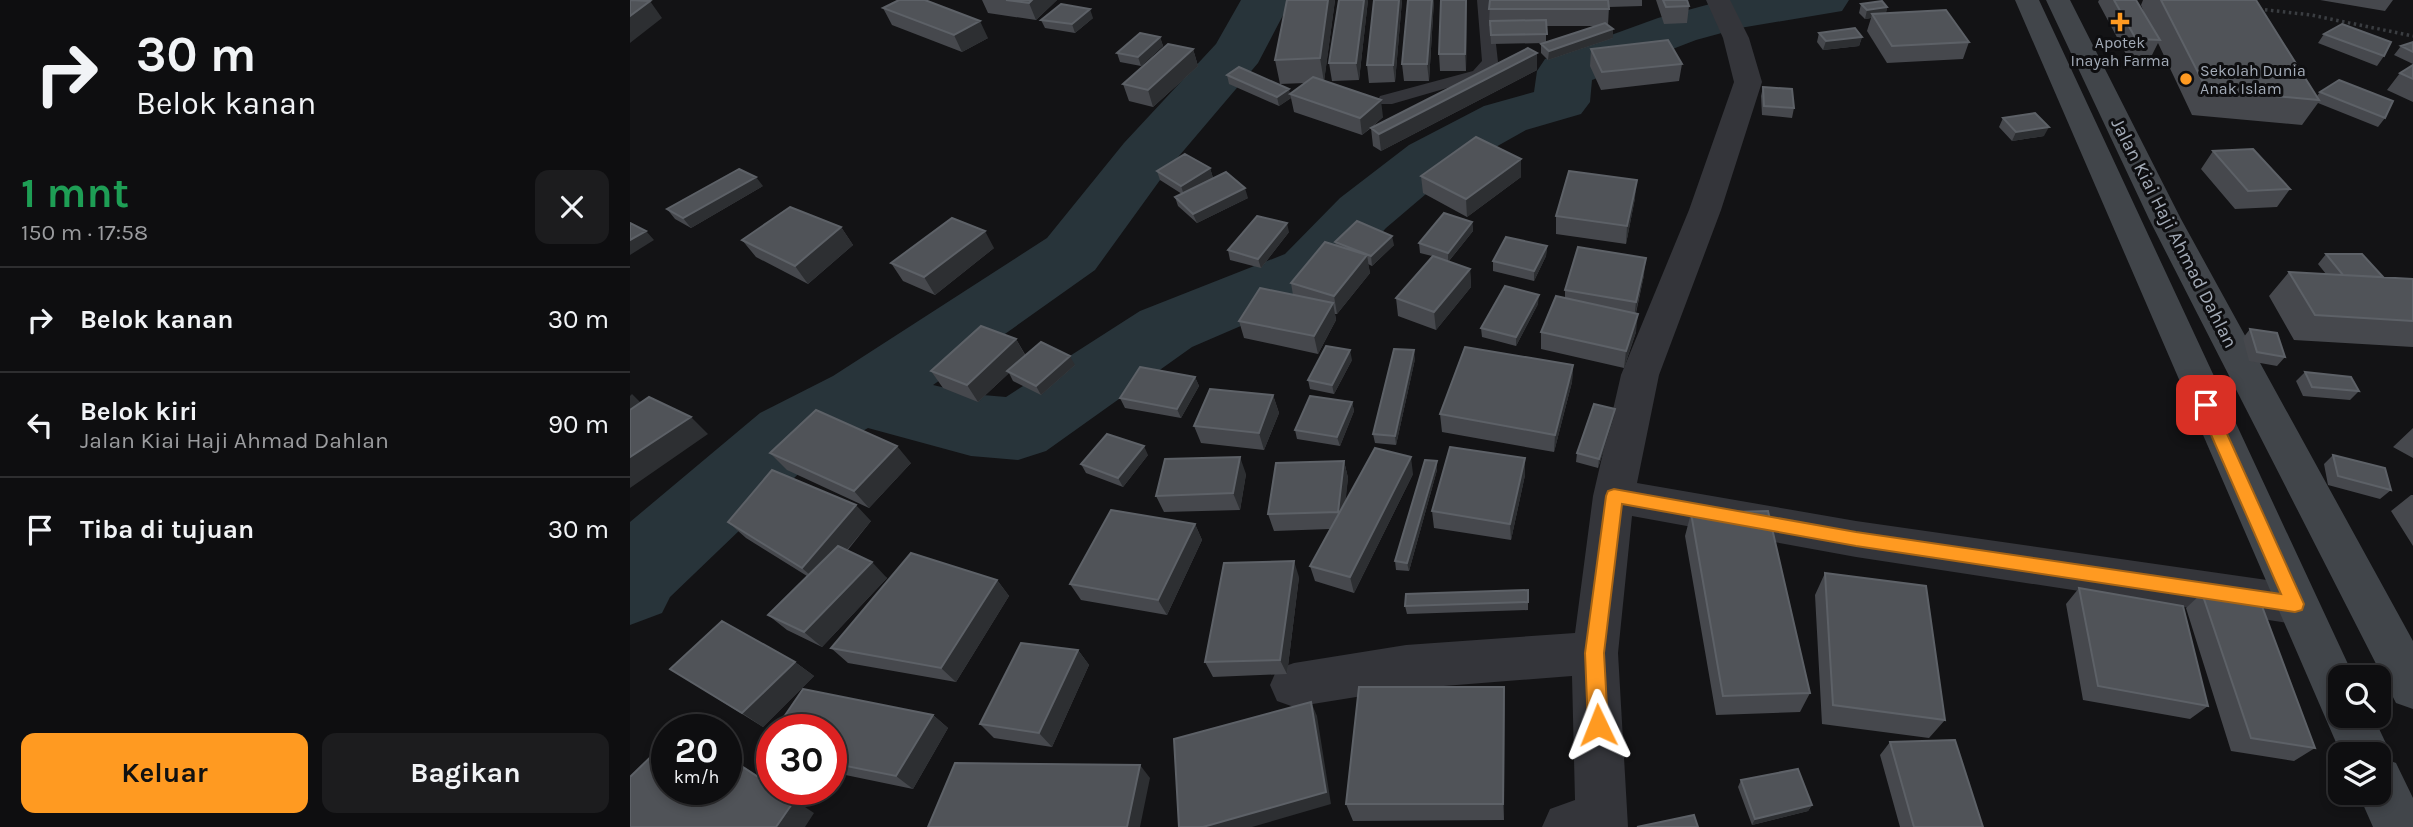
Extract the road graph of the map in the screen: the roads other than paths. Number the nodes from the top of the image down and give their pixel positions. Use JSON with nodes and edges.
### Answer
{"nodes":[{"id":1,"x":1484,"y":0,"type":"edge"},
{"id":2,"x":1718,"y":0,"type":"edge"},
{"id":3,"x":2027,"y":0,"type":"edge"},
{"id":4,"x":2057,"y":0,"type":"edge"},
{"id":5,"x":1386,"y":100,"type":"dead end"},
{"id":6,"x":1614,"y":496,"type":"junction"},
{"id":7,"x":2295,"y":604,"type":"junction"},
{"id":8,"x":1595,"y":653,"type":"junction"},
{"id":9,"x":2328,"y":674,"type":"edge"},
{"id":10,"x":1294,"y":685,"type":"dead end"},
{"id":11,"x":2413,"y":687,"type":"edge"},
{"id":12,"x":2389,"y":805,"type":"edge"},
{"id":13,"x":1591,"y":825,"type":"edge"},
{"id":14,"x":2400,"y":827,"type":"edge"}],
"edges":[{"from":1,"to":5,"type":"lane"},
{"from":2,"to":6,"type":"street"},
{"from":3,"to":7,"type":"main road","name":"Jalan Kiai Haji Ahmad Dahlan"},
{"from":4,"to":11,"type":"main road","name":"Jalan Kiai Haji Ahmad Dahlan"},
{"from":6,"to":7,"type":"street"},
{"from":6,"to":8,"type":"street"},
{"from":7,"to":9,"type":"main road","name":"Jalan Kiai Haji Ahmad Dahlan"},
{"from":8,"to":10,"type":"street"},
{"from":8,"to":13,"type":"street"},
{"from":12,"to":14,"type":"main road"}]}
